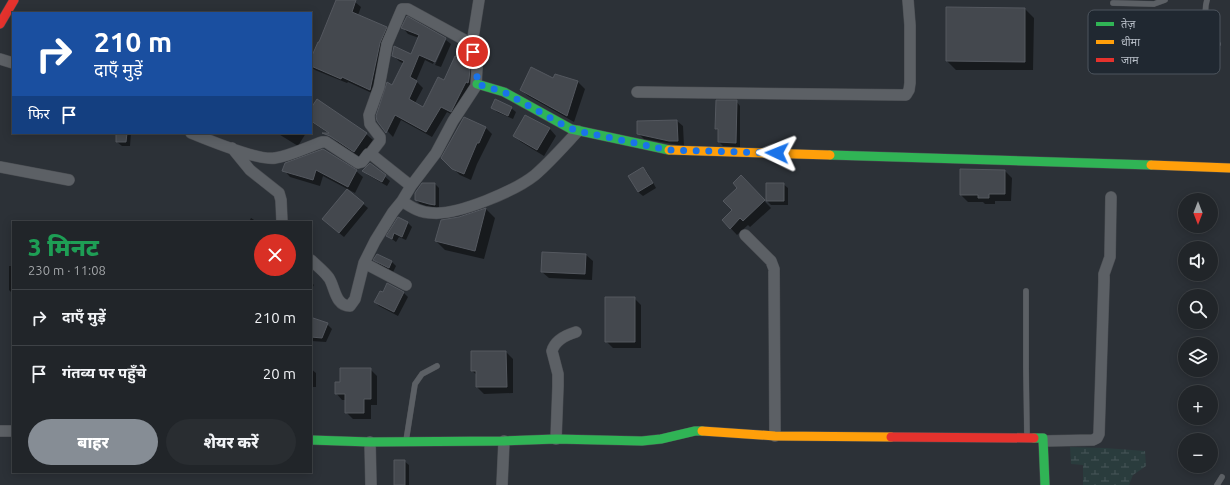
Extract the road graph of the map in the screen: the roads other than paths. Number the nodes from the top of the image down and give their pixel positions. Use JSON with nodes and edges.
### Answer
{"nodes":[{"id":1,"x":14,"y":0,"type":"edge"},
{"id":2,"x":479,"y":0,"type":"edge"},
{"id":3,"x":908,"y":0,"type":"edge"},
{"id":4,"x":1165,"y":0,"type":"edge"},
{"id":5,"x":1207,"y":0,"type":"edge"},
{"id":6,"x":1113,"y":3,"type":"dead end"},
{"id":7,"x":1205,"y":10,"type":"edge"},
{"id":8,"x":0,"y":24,"type":"edge"},
{"id":9,"x":472,"y":44,"type":"junction"},
{"id":10,"x":0,"y":59,"type":"edge"},
{"id":11,"x":12,"y":63,"type":"edge"},
{"id":12,"x":477,"y":84,"type":"junction"},
{"id":13,"x":637,"y":92,"type":"dead end"},
{"id":14,"x":578,"y":131,"type":"junction"},
{"id":15,"x":194,"y":134,"type":"edge"},
{"id":16,"x":232,"y":148,"type":"junction"},
{"id":17,"x":370,"y":154,"type":"junction"},
{"id":18,"x":0,"y":167,"type":"edge"},
{"id":19,"x":1230,"y":168,"type":"edge"},
{"id":20,"x":68,"y":180,"type":"dead end"},
{"id":21,"x":411,"y":186,"type":"junction"},
{"id":22,"x":1111,"y":197,"type":"dead end"},
{"id":23,"x":402,"y":202,"type":"junction"},
{"id":24,"x":282,"y":221,"type":"edge"},
{"id":25,"x":745,"y":235,"type":"dead end"},
{"id":26,"x":312,"y":261,"type":"edge"},
{"id":27,"x":364,"y":263,"type":"junction"},
{"id":28,"x":406,"y":285,"type":"dead end"},
{"id":29,"x":1026,"y":291,"type":"dead end"},
{"id":30,"x":576,"y":332,"type":"dead end"},
{"id":31,"x":437,"y":366,"type":"dead end"},
{"id":32,"x":0,"y":431,"type":"edge"},
{"id":33,"x":12,"y":431,"type":"edge"},
{"id":34,"x":775,"y":436,"type":"junction"},
{"id":35,"x":1028,"y":438,"type":"junction"},
{"id":36,"x":556,"y":439,"type":"junction"},
{"id":37,"x":312,"y":440,"type":"edge"},
{"id":38,"x":504,"y":441,"type":"junction"},
{"id":39,"x":1044,"y":441,"type":"junction"},
{"id":40,"x":370,"y":442,"type":"junction"},
{"id":41,"x":406,"y":442,"type":"junction"},
{"id":42,"x":1222,"y":477,"type":"dead end"},
{"id":43,"x":371,"y":485,"type":"edge"},
{"id":44,"x":502,"y":485,"type":"edge"},
{"id":45,"x":1045,"y":485,"type":"edge"},
{"id":46,"x":1217,"y":485,"type":"edge"}],
"edges":[{"from":1,"to":8,"type":"street"},
{"from":2,"to":9,"type":"street"},
{"from":3,"to":13,"type":"street"},
{"from":4,"to":6,"type":"lane"},
{"from":5,"to":7,"type":"lane"},
{"from":9,"to":12,"type":"street"},
{"from":9,"to":17,"type":"street"},
{"from":10,"to":11,"type":"street"},
{"from":12,"to":14,"type":"street"},
{"from":12,"to":21,"type":"street"},
{"from":14,"to":19,"type":"street"},
{"from":14,"to":23,"type":"street"},
{"from":15,"to":16,"type":"street"},
{"from":16,"to":17,"type":"street"},
{"from":16,"to":24,"type":"street"},
{"from":17,"to":21,"type":"street"},
{"from":18,"to":20,"type":"street"},
{"from":21,"to":23,"type":"street"},
{"from":22,"to":39,"type":"street"},
{"from":23,"to":27,"type":"street"},
{"from":25,"to":34,"type":"street"},
{"from":26,"to":27,"type":"street"},
{"from":27,"to":28,"type":"street"},
{"from":29,"to":35,"type":"lane"},
{"from":30,"to":36,"type":"street"},
{"from":31,"to":41,"type":"lane"},
{"from":32,"to":33,"type":"street"},
{"from":34,"to":35,"type":"street"},
{"from":34,"to":36,"type":"street"},
{"from":35,"to":39,"type":"street"},
{"from":36,"to":38,"type":"street"},
{"from":37,"to":40,"type":"street"},
{"from":38,"to":41,"type":"street"},
{"from":38,"to":44,"type":"street"},
{"from":39,"to":45,"type":"street"},
{"from":40,"to":41,"type":"street"},
{"from":40,"to":43,"type":"street"},
{"from":42,"to":46,"type":"lane"}]}
